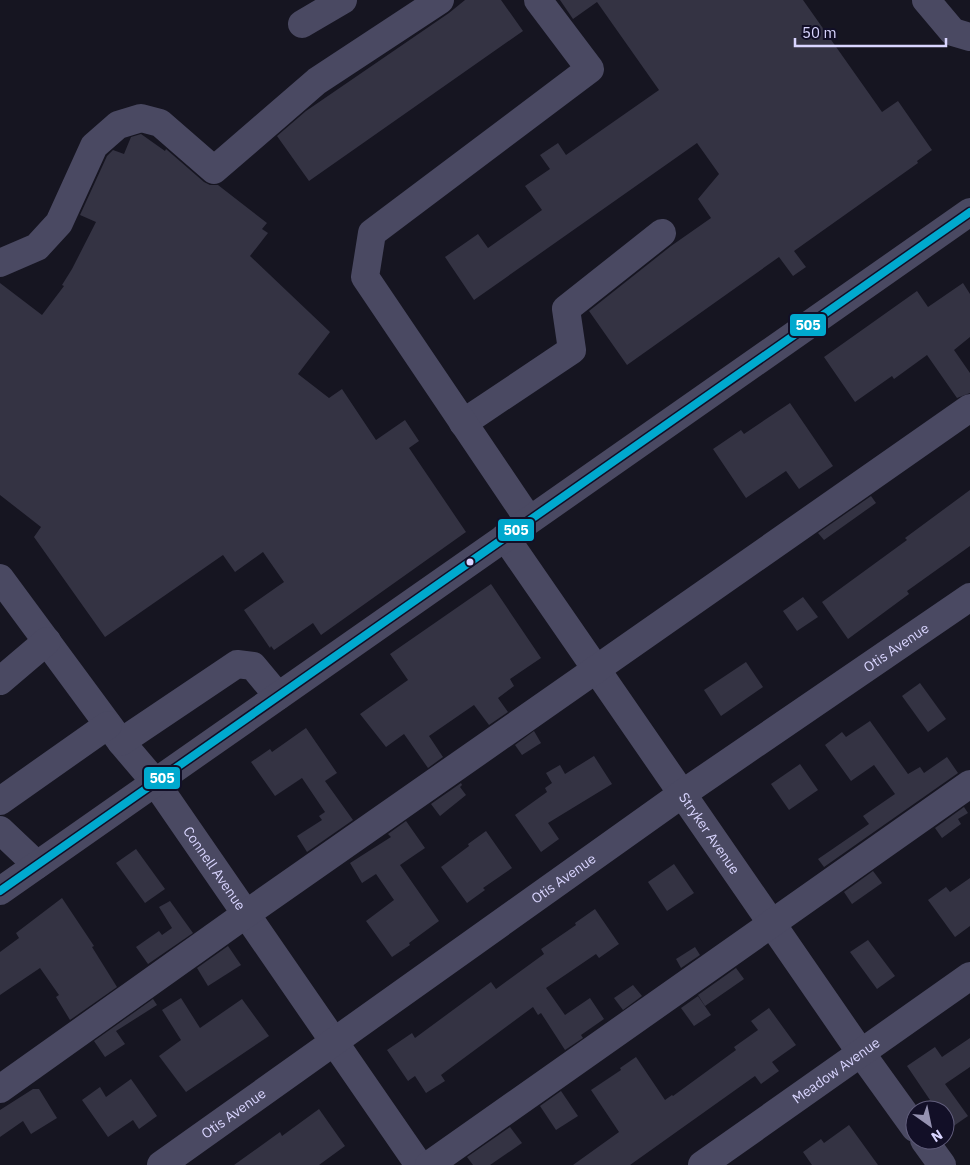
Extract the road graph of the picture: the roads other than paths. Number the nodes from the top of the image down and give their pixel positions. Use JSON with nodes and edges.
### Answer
{"nodes":[{"id":1,"x":343,"y":0,"type":"edge"},
{"id":2,"x":440,"y":0,"type":"edge"},
{"id":3,"x":538,"y":0,"type":"edge"},
{"id":4,"x":926,"y":0,"type":"edge"},
{"id":5,"x":302,"y":24,"type":"dead end"},
{"id":6,"x":970,"y":37,"type":"edge"},
{"id":7,"x":970,"y":212,"type":"edge"},
{"id":8,"x":662,"y":233,"type":"dead end"},
{"id":9,"x":0,"y":263,"type":"edge"},
{"id":10,"x":970,"y":408,"type":"edge"},
{"id":11,"x":464,"y":423,"type":"junction"},
{"id":12,"x":529,"y":520,"type":"junction"},
{"id":13,"x":505,"y":537,"type":"junction"},
{"id":14,"x":0,"y":578,"type":"edge"},
{"id":15,"x":970,"y":597,"type":"edge"},
{"id":16,"x":47,"y":641,"type":"junction"},
{"id":17,"x":597,"y":670,"type":"junction"},
{"id":18,"x":0,"y":681,"type":"edge"},
{"id":19,"x":278,"y":696,"type":"junction"},
{"id":20,"x":114,"y":733,"type":"junction"},
{"id":21,"x":155,"y":782,"type":"junction"},
{"id":22,"x":970,"y":784,"type":"edge"},
{"id":23,"x":682,"y":794,"type":"junction"},
{"id":24,"x":0,"y":801,"type":"edge"},
{"id":25,"x":0,"y":830,"type":"edge"},
{"id":26,"x":37,"y":865,"type":"junction"},
{"id":27,"x":0,"y":891,"type":"edge"},
{"id":28,"x":246,"y":914,"type":"junction"},
{"id":29,"x":772,"y":923,"type":"junction"},
{"id":30,"x":970,"y":976,"type":"edge"},
{"id":31,"x":334,"y":1042,"type":"junction"},
{"id":32,"x":861,"y":1053,"type":"junction"},
{"id":33,"x":0,"y":1089,"type":"edge"},
{"id":34,"x":905,"y":1114,"type":"edge"},
{"id":35,"x":931,"y":1150,"type":"edge"},
{"id":36,"x":161,"y":1165,"type":"edge"},
{"id":37,"x":419,"y":1165,"type":"edge"},
{"id":38,"x":429,"y":1165,"type":"edge"},
{"id":39,"x":702,"y":1165,"type":"edge"},
{"id":40,"x":942,"y":1165,"type":"edge"}],
"edges":[{"from":1,"to":5,"type":"street"},
{"from":2,"to":9,"type":"street"},
{"from":3,"to":11,"type":"street"},
{"from":4,"to":6,"type":"street"},
{"from":7,"to":12,"type":"street"},
{"from":8,"to":11,"type":"street"},
{"from":10,"to":17,"type":"street"},
{"from":11,"to":12,"type":"street"},
{"from":12,"to":13,"type":"street"},
{"from":13,"to":17,"type":"street","name":"Stryker Avenue"},
{"from":13,"to":19,"type":"street"},
{"from":14,"to":16,"type":"street","name":"Connell Avenue"},
{"from":15,"to":23,"type":"street","name":"Otis Avenue"},
{"from":16,"to":18,"type":"street"},
{"from":16,"to":20,"type":"street","name":"Connell Avenue"},
{"from":17,"to":23,"type":"street","name":"Stryker Avenue"},
{"from":17,"to":28,"type":"street"},
{"from":19,"to":20,"type":"street"},
{"from":19,"to":21,"type":"street"},
{"from":20,"to":21,"type":"street","name":"Connell Avenue"},
{"from":20,"to":24,"type":"street"},
{"from":21,"to":26,"type":"street"},
{"from":21,"to":28,"type":"street","name":"Connell Avenue"},
{"from":22,"to":29,"type":"street"},
{"from":23,"to":29,"type":"street","name":"Stryker Avenue"},
{"from":23,"to":31,"type":"street","name":"Otis Avenue"},
{"from":25,"to":26,"type":"street"},
{"from":26,"to":27,"type":"street"},
{"from":28,"to":31,"type":"street","name":"Connell Avenue"},
{"from":28,"to":33,"type":"street"},
{"from":29,"to":32,"type":"street","name":"Stryker Avenue"},
{"from":29,"to":38,"type":"street"},
{"from":30,"to":32,"type":"street","name":"Meadow Avenue"},
{"from":31,"to":36,"type":"street","name":"Otis Avenue"},
{"from":31,"to":37,"type":"street","name":"Connell Avenue"},
{"from":32,"to":34,"type":"street","name":"Stryker Avenue"},
{"from":32,"to":39,"type":"street","name":"Meadow Avenue"},
{"from":35,"to":40,"type":"street"}]}
